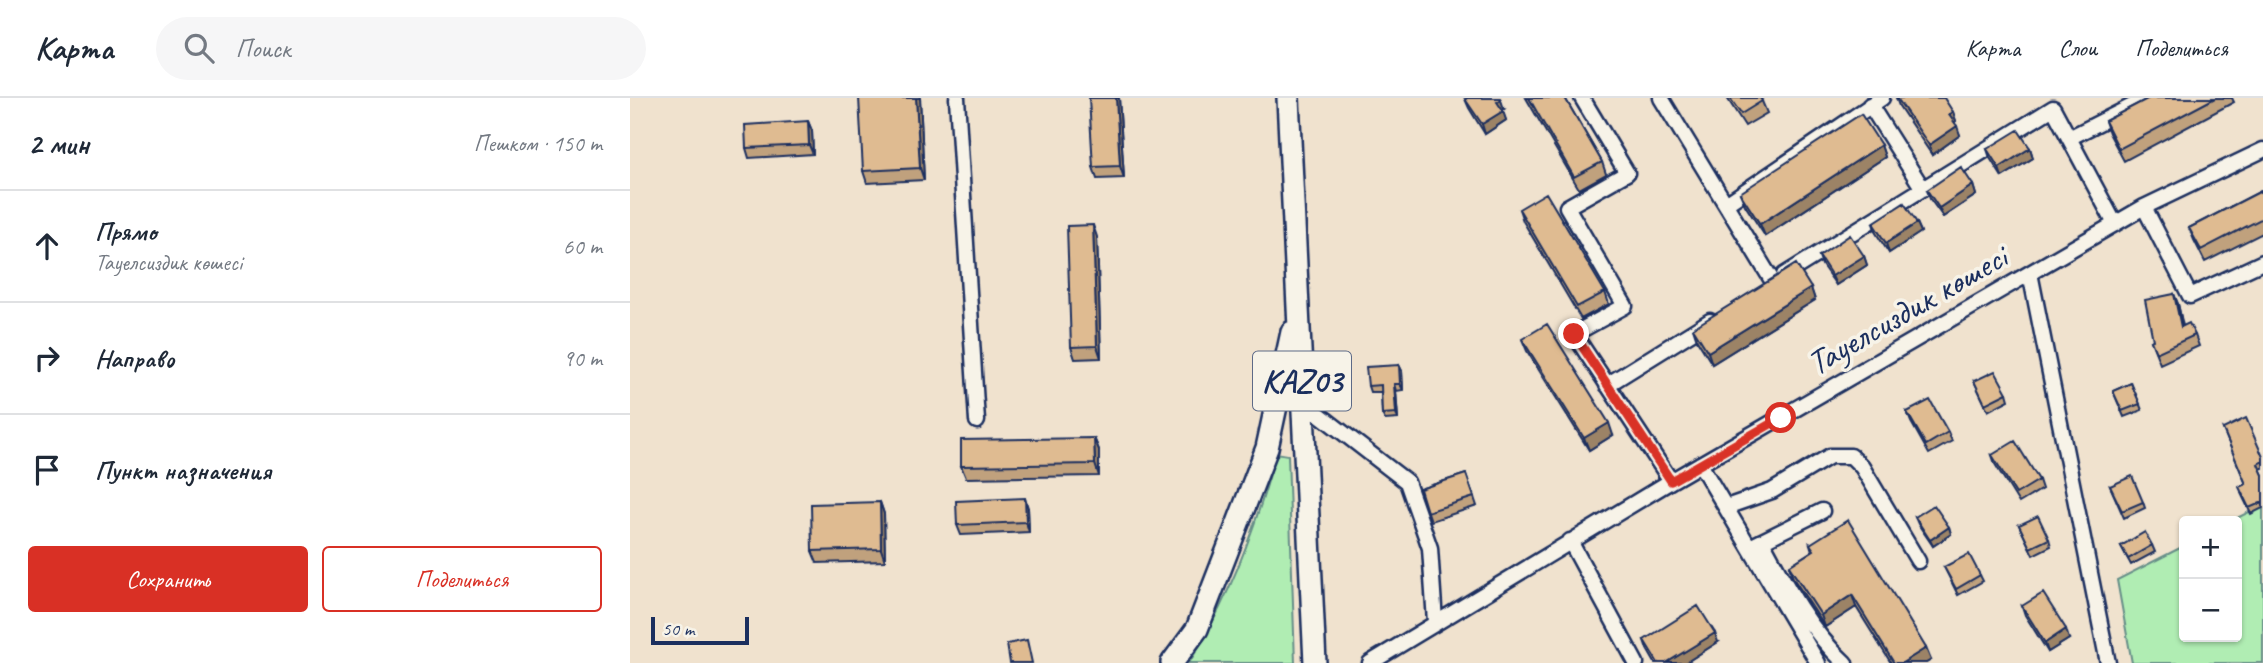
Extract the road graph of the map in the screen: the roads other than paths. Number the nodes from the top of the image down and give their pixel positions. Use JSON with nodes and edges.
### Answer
{"nodes":[{"id":1,"x":957,"y":98,"type":"edge"},
{"id":2,"x":1288,"y":98,"type":"edge"},
{"id":3,"x":1583,"y":98,"type":"edge"},
{"id":4,"x":1661,"y":98,"type":"edge"},
{"id":5,"x":2148,"y":98,"type":"edge"},
{"id":6,"x":1876,"y":101,"type":"edge"},
{"id":7,"x":2069,"y":138,"type":"junction"},
{"id":8,"x":2263,"y":150,"type":"edge"},
{"id":9,"x":1923,"y":189,"type":"junction"},
{"id":10,"x":1726,"y":204,"type":"junction"},
{"id":11,"x":2144,"y":207,"type":"junction"},
{"id":12,"x":2115,"y":224,"type":"junction"},
{"id":13,"x":2263,"y":262,"type":"edge"},
{"id":14,"x":2030,"y":273,"type":"junction"},
{"id":15,"x":1298,"y":303,"type":"junction"},
{"id":16,"x":1726,"y":311,"type":"edge"},
{"id":17,"x":1607,"y":385,"type":"junction"},
{"id":18,"x":1303,"y":401,"type":"junction"},
{"id":19,"x":977,"y":421,"type":"dead end"},
{"id":20,"x":1700,"y":464,"type":"junction"},
{"id":21,"x":1671,"y":481,"type":"junction"},
{"id":22,"x":1726,"y":508,"type":"junction"},
{"id":23,"x":1822,"y":511,"type":"dead end"},
{"id":24,"x":1570,"y":541,"type":"junction"},
{"id":25,"x":1756,"y":544,"type":"junction"},
{"id":26,"x":1918,"y":561,"type":"dead end"},
{"id":27,"x":1435,"y":622,"type":"junction"},
{"id":28,"x":1172,"y":663,"type":"edge"},
{"id":29,"x":1315,"y":663,"type":"edge"},
{"id":30,"x":1370,"y":663,"type":"edge"},
{"id":31,"x":1636,"y":663,"type":"edge"},
{"id":32,"x":1818,"y":663,"type":"edge"},
{"id":33,"x":1844,"y":663,"type":"edge"},
{"id":34,"x":2108,"y":663,"type":"edge"}],
"edges":[{"from":1,"to":19,"type":"street"},
{"from":2,"to":15,"type":"highway","number":"KАZ03"},
{"from":3,"to":17,"type":"street"},
{"from":4,"to":10,"type":"street"},
{"from":5,"to":7,"type":"street"},
{"from":6,"to":9,"type":"street"},
{"from":6,"to":10,"type":"street"},
{"from":7,"to":9,"type":"street"},
{"from":7,"to":12,"type":"street"},
{"from":8,"to":11,"type":"street","name":"Тауелсиздик көшесі"},
{"from":9,"to":10,"type":"street"},
{"from":11,"to":12,"type":"street","name":"Тауелсиздик көшесі"},
{"from":11,"to":13,"type":"street"},
{"from":12,"to":14,"type":"street","name":"Тауелсиздик көшесі"},
{"from":14,"to":20,"type":"street","name":"Тауелсиздик көшесі"},
{"from":14,"to":34,"type":"street"},
{"from":15,"to":18,"type":"highway","number":"KАZ03"},
{"from":15,"to":28,"type":"highway","number":"KАZ03"},
{"from":16,"to":17,"type":"street"},
{"from":17,"to":21,"type":"street"},
{"from":18,"to":27,"type":"street"},
{"from":18,"to":29,"type":"highway","number":"KАZ03"},
{"from":20,"to":21,"type":"street","name":"Тауелсиздик көшесі"},
{"from":20,"to":22,"type":"street"},
{"from":21,"to":24,"type":"street","name":"Тауелсиздик көшесі"},
{"from":22,"to":25,"type":"street"},
{"from":22,"to":26,"type":"street"},
{"from":23,"to":25,"type":"street"},
{"from":24,"to":27,"type":"street","name":"Тауелсиздик көшесі"},
{"from":24,"to":31,"type":"street"},
{"from":25,"to":32,"type":"street"},
{"from":25,"to":33,"type":"street"},
{"from":27,"to":30,"type":"street","name":"Тауелсиздик көшесі"}]}
